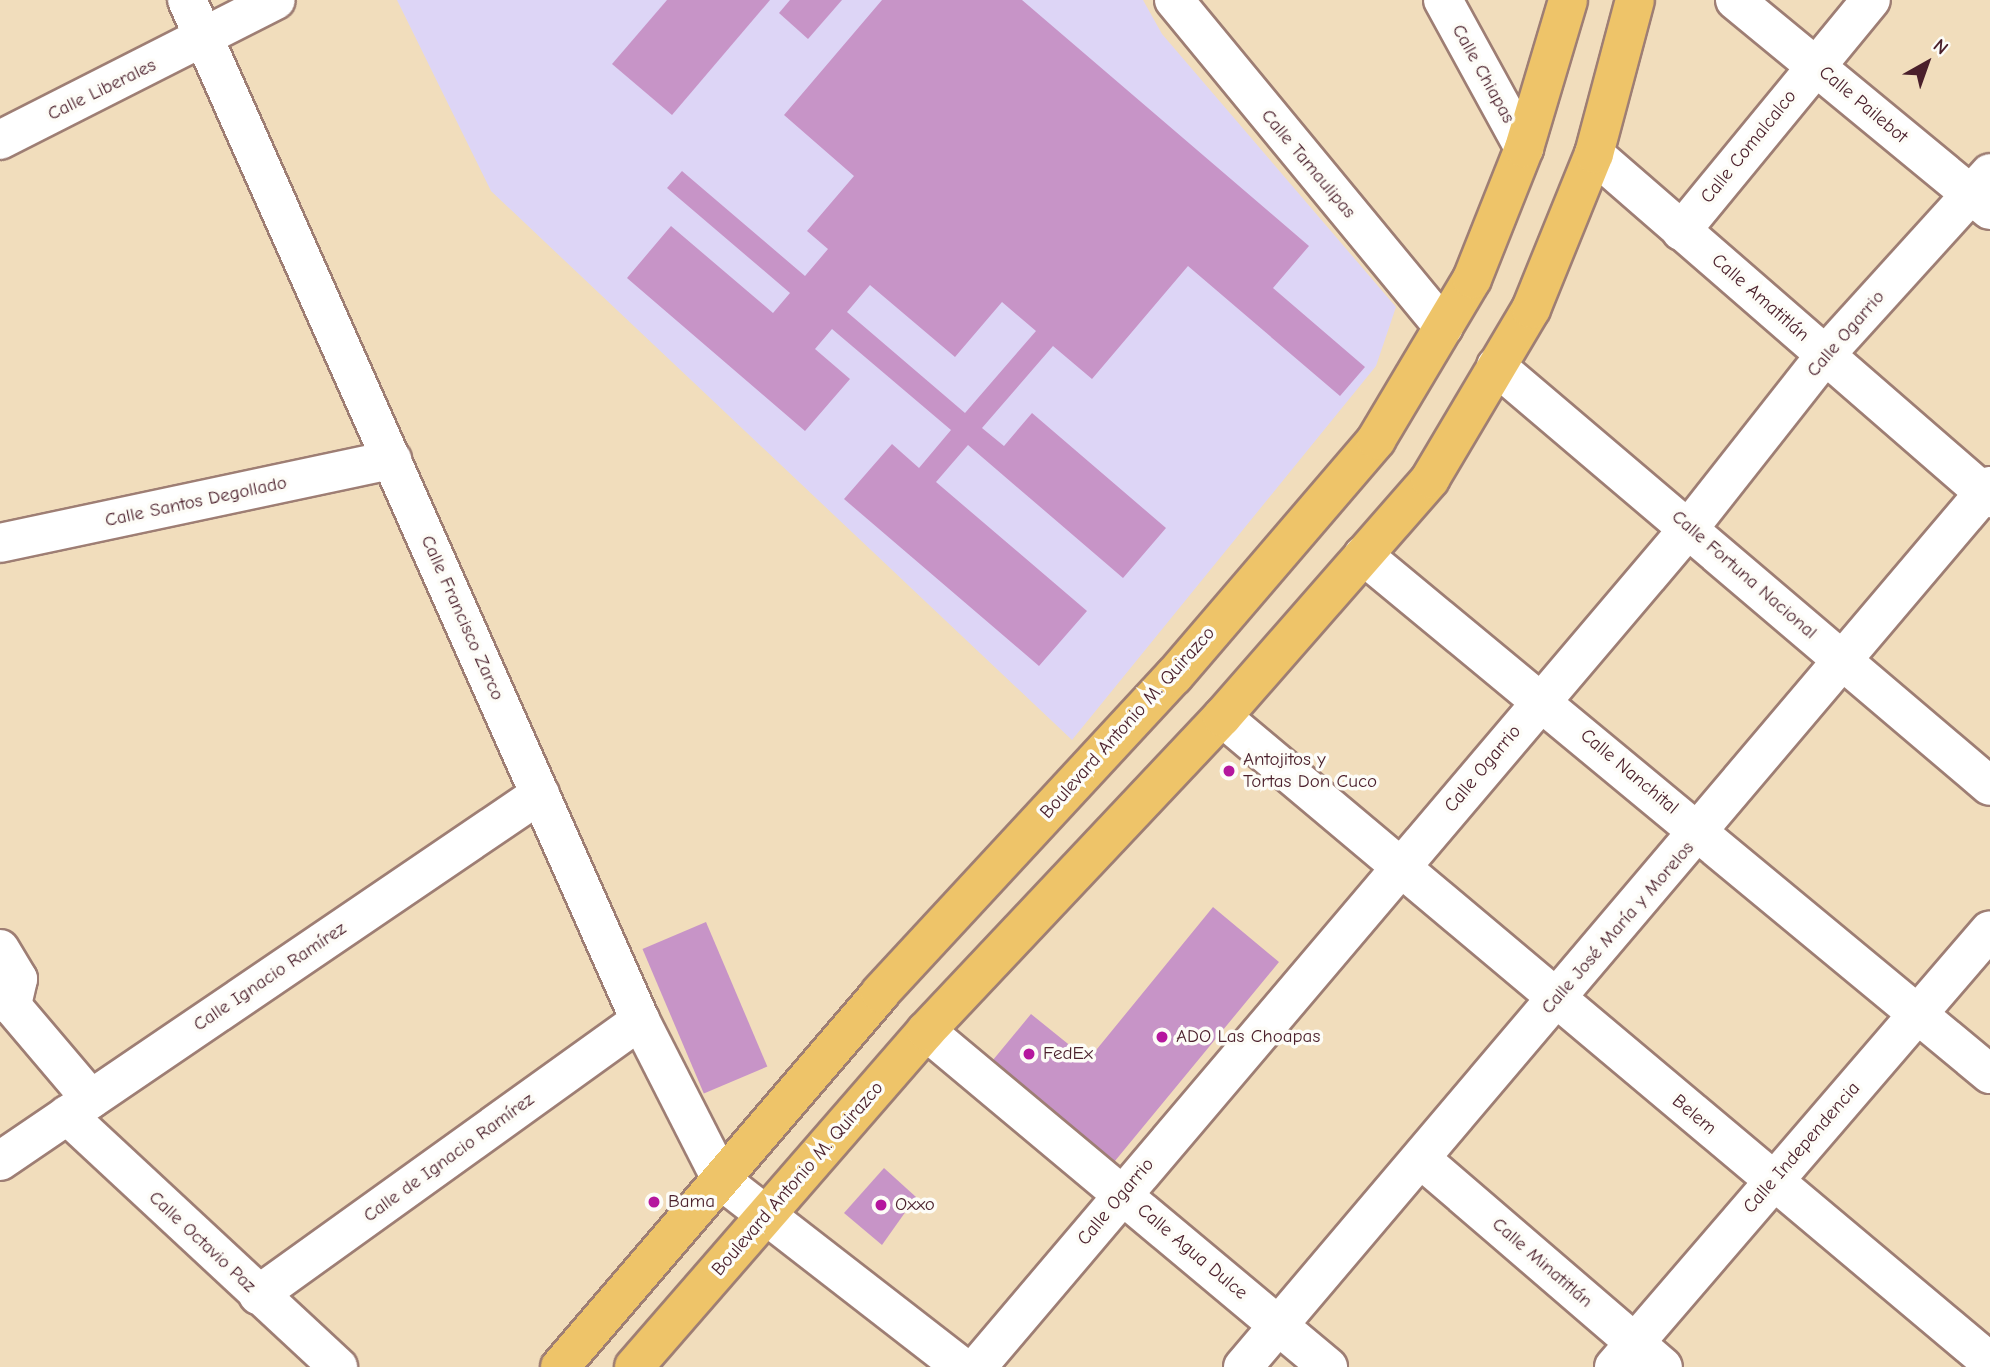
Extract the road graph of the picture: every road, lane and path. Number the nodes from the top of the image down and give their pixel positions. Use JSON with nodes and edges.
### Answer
{"nodes":[{"id":1,"x":187,"y":0,"type":"edge"},
{"id":2,"x":276,"y":0,"type":"edge"},
{"id":3,"x":1174,"y":0,"type":"edge"},
{"id":4,"x":1443,"y":0,"type":"edge"},
{"id":5,"x":1568,"y":0,"type":"edge"},
{"id":6,"x":1634,"y":0,"type":"edge"},
{"id":7,"x":1735,"y":0,"type":"edge"},
{"id":8,"x":1871,"y":0,"type":"edge"},
{"id":9,"x":204,"y":40,"type":"junction"},
{"id":10,"x":1815,"y":66,"type":"junction"},
{"id":11,"x":0,"y":139,"type":"edge"},
{"id":12,"x":1524,"y":148,"type":"junction"},
{"id":13,"x":1594,"y":154,"type":"junction"},
{"id":14,"x":1984,"y":193,"type":"edge"},
{"id":15,"x":1681,"y":231,"type":"junction"},
{"id":16,"x":1444,"y":327,"type":"junction"},
{"id":17,"x":1826,"y":355,"type":"junction"},
{"id":18,"x":1496,"y":366,"type":"junction"},
{"id":19,"x":392,"y":460,"type":"junction"},
{"id":20,"x":1988,"y":492,"type":"edge"},
{"id":21,"x":1689,"y":528,"type":"junction"},
{"id":22,"x":0,"y":543,"type":"edge"},
{"id":23,"x":1363,"y":555,"type":"junction"},
{"id":24,"x":1844,"y":661,"type":"junction"},
{"id":25,"x":1542,"y":699,"type":"junction"},
{"id":26,"x":1222,"y":717,"type":"junction"},
{"id":27,"x":1990,"y":786,"type":"edge"},
{"id":28,"x":540,"y":794,"type":"junction"},
{"id":29,"x":1701,"y":832,"type":"junction"},
{"id":30,"x":1399,"y":869,"type":"junction"},
{"id":31,"x":976,"y":889,"type":"junction"},
{"id":32,"x":1021,"y":930,"type":"junction"},
{"id":33,"x":1990,"y":930,"type":"edge"},
{"id":34,"x":0,"y":949,"type":"edge"},
{"id":35,"x":1556,"y":1000,"type":"junction"},
{"id":36,"x":1918,"y":1013,"type":"junction"},
{"id":37,"x":640,"y":1020,"type":"junction"},
{"id":38,"x":926,"y":1031,"type":"junction"},
{"id":39,"x":1990,"y":1074,"type":"edge"},
{"id":40,"x":79,"y":1107,"type":"junction"},
{"id":41,"x":1421,"y":1159,"type":"junction"},
{"id":42,"x":0,"y":1161,"type":"edge"},
{"id":43,"x":722,"y":1181,"type":"junction"},
{"id":44,"x":1773,"y":1181,"type":"junction"},
{"id":45,"x":1122,"y":1194,"type":"junction"},
{"id":46,"x":766,"y":1215,"type":"junction"},
{"id":47,"x":258,"y":1295,"type":"junction"},
{"id":48,"x":1279,"y":1325,"type":"junction"},
{"id":49,"x":1624,"y":1354,"type":"edge"},
{"id":50,"x":1983,"y":1357,"type":"edge"},
{"id":51,"x":338,"y":1367,"type":"edge"},
{"id":52,"x":560,"y":1367,"type":"edge"},
{"id":53,"x":634,"y":1367,"type":"edge"},
{"id":54,"x":962,"y":1367,"type":"edge"},
{"id":55,"x":977,"y":1367,"type":"edge"},
{"id":56,"x":1243,"y":1367,"type":"edge"},
{"id":57,"x":1328,"y":1367,"type":"edge"},
{"id":58,"x":1663,"y":1367,"type":"edge"}],
"edges":[{"from":1,"to":9,"type":"street","name":"Calle Francisco Zarco"},
{"from":2,"to":9,"type":"street","name":"Calle Liberales"},
{"from":3,"to":16,"type":"street","name":"Calle Tamaulipas"},
{"from":4,"to":12,"type":"street","name":"Calle Chiapas"},
{"from":5,"to":12,"type":"main road","name":"Boulevard Antonio M. Quirazco"},
{"from":6,"to":13,"type":"main road","name":"Boulevard Antonio M. Quirazco"},
{"from":7,"to":10,"type":"street","name":"Calle Pailebot"},
{"from":8,"to":10,"type":"street","name":"Calle Comalcalco"},
{"from":9,"to":11,"type":"street","name":"Calle Liberales"},
{"from":9,"to":19,"type":"street","name":"Calle Francisco Zarco"},
{"from":10,"to":14,"type":"street","name":"Calle Pailebot"},
{"from":10,"to":15,"type":"street","name":"Calle Comalcalco"},
{"from":12,"to":16,"type":"main road","name":"Boulevard Antonio M. Quirazco"},
{"from":13,"to":15,"type":"street","name":"Calle Amatitlán"},
{"from":13,"to":18,"type":"main road","name":"Boulevard Antonio M. Quirazco"},
{"from":14,"to":17,"type":"street","name":"Calle Ogarrio"},
{"from":15,"to":17,"type":"street","name":"Calle Amatitlán"},
{"from":16,"to":31,"type":"main road","name":"Boulevard Antonio M. Quirazco"},
{"from":17,"to":20,"type":"street","name":"Calle Amatitlán"},
{"from":17,"to":21,"type":"street","name":"Calle Ogarrio"},
{"from":18,"to":21,"type":"street","name":"Calle Fortuna Nacional"},
{"from":18,"to":23,"type":"main road","name":"Boulevard Antonio M. Quirazco"},
{"from":19,"to":22,"type":"street","name":"Calle Santos Degollado"},
{"from":19,"to":28,"type":"street","name":"Calle Francisco Zarco"},
{"from":20,"to":24,"type":"street","name":"Calle José María y Morelos"},
{"from":21,"to":24,"type":"street","name":"Calle Fortuna Nacional"},
{"from":21,"to":25,"type":"street","name":"Calle Ogarrio"},
{"from":23,"to":25,"type":"street","name":"Calle Nanchital"},
{"from":23,"to":26,"type":"main road","name":"Boulevard Antonio M. Quirazco"},
{"from":24,"to":27,"type":"street","name":"Calle Fortuna Nacional"},
{"from":24,"to":29,"type":"street","name":"Calle José María y Morelos"},
{"from":25,"to":29,"type":"street","name":"Calle Nanchital"},
{"from":25,"to":30,"type":"street","name":"Calle Ogarrio"},
{"from":26,"to":30,"type":"street","name":"Belem"},
{"from":26,"to":32,"type":"main road","name":"Boulevard Antonio M. Quirazco"},
{"from":28,"to":37,"type":"street","name":"Calle Francisco Zarco"},
{"from":28,"to":40,"type":"street","name":"Calle Ignacio Ramírez"},
{"from":29,"to":35,"type":"street","name":"Calle José María y Morelos"},
{"from":29,"to":36,"type":"street","name":"Calle Nanchital"},
{"from":30,"to":35,"type":"street","name":"Belem"},
{"from":30,"to":45,"type":"street","name":"Calle Ogarrio"},
{"from":31,"to":32,"type":"main road"},
{"from":31,"to":43,"type":"main road","name":"Boulevard Antonio M. Quirazco"},
{"from":32,"to":38,"type":"main road","name":"Boulevard Antonio M. Quirazco"},
{"from":33,"to":36,"type":"street","name":"Calle Independencia"},
{"from":34,"to":40,"type":"street","name":"Calle Octavio Paz"},
{"from":35,"to":41,"type":"street","name":"Calle José María y Morelos"},
{"from":35,"to":44,"type":"street","name":"Belem"},
{"from":36,"to":39,"type":"street","name":"Calle Nanchital"},
{"from":36,"to":44,"type":"street","name":"Calle Independencia"},
{"from":37,"to":43,"type":"street","name":"Calle Francisco Zarco"},
{"from":37,"to":47,"type":"street","name":"Calle de Ignacio Ramírez"},
{"from":38,"to":45,"type":"street","name":"Calle Agua Dulce"},
{"from":38,"to":46,"type":"main road","name":"Boulevard Antonio M. Quirazco"},
{"from":40,"to":42,"type":"street","name":"Calle Ignacio Ramírez"},
{"from":40,"to":47,"type":"street","name":"Calle Octavio Paz"},
{"from":41,"to":48,"type":"street","name":"Calle José María y Morelos"},
{"from":41,"to":49,"type":"street","name":"Calle Minatitlán"},
{"from":43,"to":46,"type":"street","name":"Calle Francisco Zarco"},
{"from":43,"to":52,"type":"main road","name":"Boulevard Antonio M. Quirazco"},
{"from":44,"to":49,"type":"street","name":"Calle Independencia"},
{"from":44,"to":50,"type":"street","name":"Belem"},
{"from":45,"to":48,"type":"street","name":"Calle Agua Dulce"},
{"from":45,"to":55,"type":"street","name":"Calle Ogarrio"},
{"from":46,"to":53,"type":"main road","name":"Boulevard Antonio M. Quirazco"},
{"from":46,"to":54,"type":"street","name":"Calle Francisco Zarco"},
{"from":47,"to":51,"type":"street","name":"Calle Octavio Paz"},
{"from":48,"to":56,"type":"street","name":"Calle José María y Morelos"},
{"from":48,"to":57,"type":"street","name":"Calle Agua Dulce"},
{"from":49,"to":58,"type":"street","name":"Calle Minatitlán"}]}
